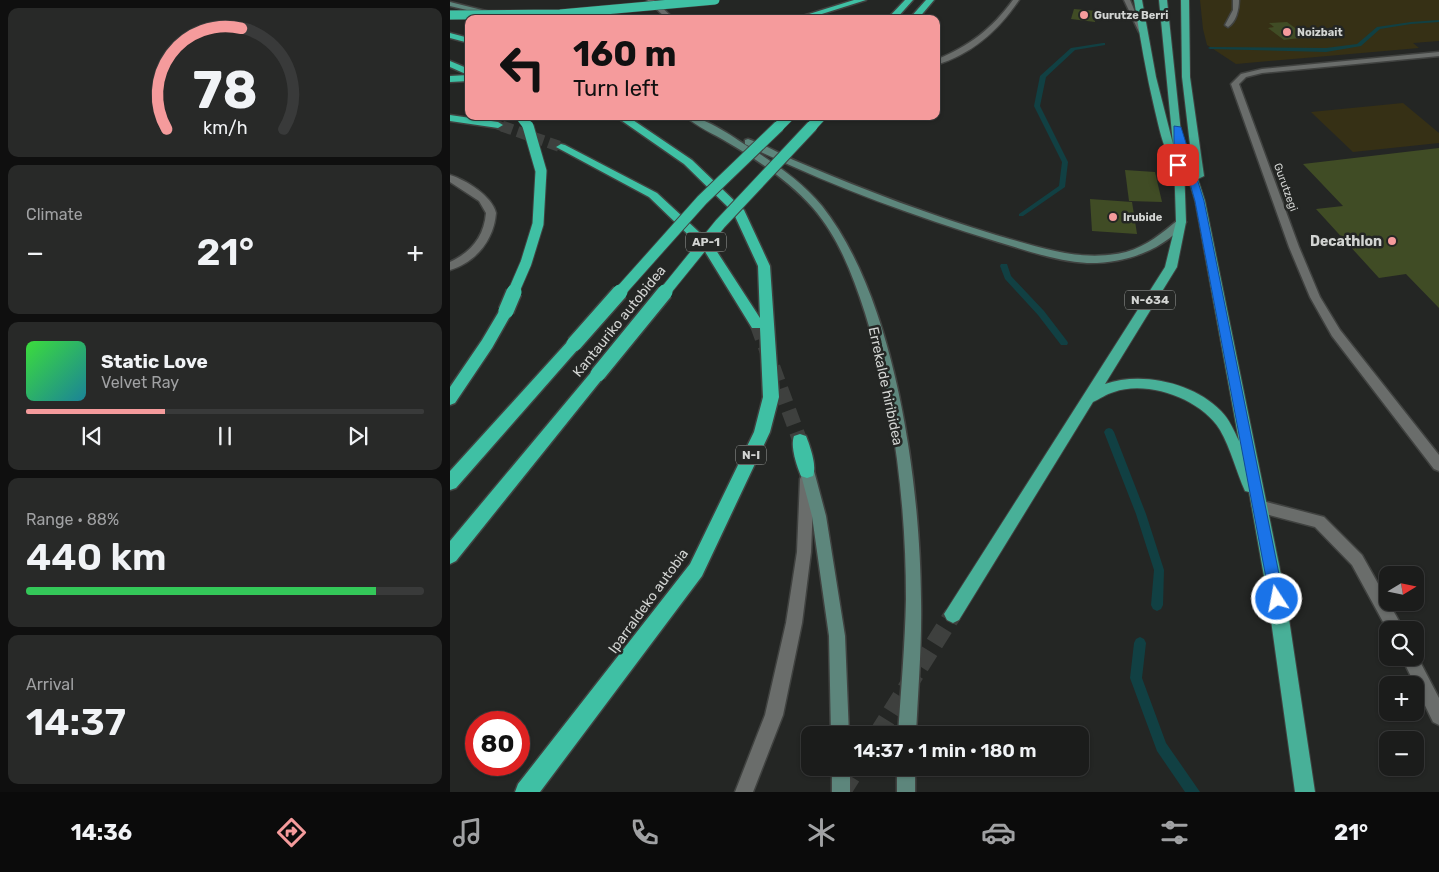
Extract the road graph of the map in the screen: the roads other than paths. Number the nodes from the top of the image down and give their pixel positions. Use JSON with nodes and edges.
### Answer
{"nodes":[{"id":1,"x":650,"y":0,"type":"edge"},
{"id":2,"x":716,"y":0,"type":"edge"},
{"id":3,"x":862,"y":0,"type":"edge"},
{"id":4,"x":909,"y":0,"type":"edge"},
{"id":5,"x":930,"y":0,"type":"edge"},
{"id":6,"x":1016,"y":0,"type":"edge"},
{"id":7,"x":1127,"y":0,"type":"edge"},
{"id":8,"x":1138,"y":0,"type":"edge"},
{"id":9,"x":1163,"y":0,"type":"edge"},
{"id":10,"x":1185,"y":0,"type":"edge"},
{"id":11,"x":1236,"y":0,"type":"edge"},
{"id":12,"x":450,"y":4,"type":"edge"},
{"id":13,"x":450,"y":15,"type":"edge"},
{"id":14,"x":495,"y":15,"type":"edge"},
{"id":15,"x":667,"y":15,"type":"edge"},
{"id":16,"x":811,"y":15,"type":"edge"},
{"id":17,"x":895,"y":15,"type":"edge"},
{"id":18,"x":917,"y":15,"type":"edge"},
{"id":19,"x":1228,"y":25,"type":"dead end"},
{"id":20,"x":1142,"y":32,"type":"junction"},
{"id":21,"x":450,"y":35,"type":"edge"},
{"id":22,"x":465,"y":40,"type":"edge"},
{"id":23,"x":1439,"y":54,"type":"edge"},
{"id":24,"x":940,"y":61,"type":"edge"},
{"id":25,"x":450,"y":64,"type":"edge"},
{"id":26,"x":465,"y":71,"type":"edge"},
{"id":27,"x":465,"y":78,"type":"edge"},
{"id":28,"x":450,"y":80,"type":"edge"},
{"id":29,"x":450,"y":118,"type":"edge"},
{"id":30,"x":524,"y":120,"type":"edge"},
{"id":31,"x":626,"y":120,"type":"edge"},
{"id":32,"x":696,"y":120,"type":"edge"},
{"id":33,"x":708,"y":120,"type":"edge"},
{"id":34,"x":786,"y":120,"type":"edge"},
{"id":35,"x":818,"y":120,"type":"edge"},
{"id":36,"x":498,"y":125,"type":"tunnel mouth"},
{"id":37,"x":1177,"y":127,"type":"junction"},
{"id":38,"x":561,"y":147,"type":"tunnel mouth"},
{"id":39,"x":1178,"y":165,"type":"junction"},
{"id":40,"x":450,"y":178,"type":"edge"},
{"id":41,"x":1200,"y":201,"type":"junction"},
{"id":42,"x":1181,"y":222,"type":"junction"},
{"id":43,"x":450,"y":266,"type":"edge"},
{"id":44,"x":757,"y":324,"type":"tunnel mouth"},
{"id":45,"x":1089,"y":398,"type":"junction"},
{"id":46,"x":450,"y":399,"type":"edge"},
{"id":47,"x":800,"y":441,"type":"tunnel mouth"},
{"id":48,"x":1439,"y":465,"type":"edge"},
{"id":49,"x":807,"y":471,"type":"junction"},
{"id":50,"x":450,"y":483,"type":"edge"},
{"id":51,"x":1259,"y":506,"type":"junction"},
{"id":52,"x":450,"y":555,"type":"edge"},
{"id":53,"x":953,"y":614,"type":"tunnel mouth"},
{"id":54,"x":1391,"y":621,"type":"edge"},
{"id":55,"x":1414,"y":666,"type":"edge"},
{"id":56,"x":1439,"y":716,"type":"edge"},
{"id":57,"x":840,"y":726,"type":"edge"},
{"id":58,"x":907,"y":726,"type":"edge"},
{"id":59,"x":841,"y":776,"type":"edge"},
{"id":60,"x":906,"y":776,"type":"edge"},
{"id":61,"x":526,"y":792,"type":"edge"},
{"id":62,"x":744,"y":792,"type":"edge"},
{"id":63,"x":842,"y":792,"type":"edge"},
{"id":64,"x":906,"y":792,"type":"edge"},
{"id":65,"x":1305,"y":792,"type":"edge"}],
"edges":[{"from":1,"to":15,"type":"street"},
{"from":2,"to":13,"type":"highway","bridge":true},
{"from":3,"to":16,"type":"highway"},
{"from":4,"to":17,"type":"highway"},
{"from":5,"to":18,"type":"highway"},
{"from":6,"to":24,"type":"street"},
{"from":7,"to":20,"type":"street"},
{"from":8,"to":20,"type":"highway","number":"N-634"},
{"from":9,"to":37,"type":"highway","number":"N-634"},
{"from":10,"to":41,"type":"highway","number":"N-634"},
{"from":11,"to":19,"type":"street"},
{"from":12,"to":14,"type":"main road"},
{"from":20,"to":39,"type":"highway","number":"N-634"},
{"from":21,"to":22,"type":"highway"},
{"from":23,"to":48,"type":"street","name":"Gurutzegi"},
{"from":25,"to":26,"type":"highway"},
{"from":27,"to":28,"type":"highway"},
{"from":29,"to":36,"type":"highway"},
{"from":30,"to":46,"type":"highway","bridge":true},
{"from":31,"to":61,"type":"highway","name":"Iparraldeko autobia","number":"N-I"},
{"from":32,"to":58,"type":"main road","name":"Errekalde hiribidea"},
{"from":33,"to":42,"type":"main road"},
{"from":34,"to":50,"type":"highway","name":"Kantauriko autobidea","number":"AP-1","bridge":true},
{"from":35,"to":52,"type":"highway","name":"Kantauriko autobidea","number":"AP-1","bridge":true},
{"from":37,"to":39,"type":"highway","number":"N-634"},
{"from":37,"to":41,"type":"highway","number":"N-634"},
{"from":38,"to":44,"type":"highway"},
{"from":39,"to":42,"type":"highway","number":"N-634"},
{"from":40,"to":43,"type":"street"},
{"from":41,"to":51,"type":"highway","number":"N-634"},
{"from":42,"to":45,"type":"highway","number":"N-634"},
{"from":45,"to":51,"type":"highway"},
{"from":45,"to":53,"type":"highway","number":"N-634"},
{"from":47,"to":49,"type":"highway"},
{"from":49,"to":57,"type":"main road"},
{"from":49,"to":62,"type":"street"},
{"from":51,"to":54,"type":"street"},
{"from":51,"to":65,"type":"highway","number":"N-634"},
{"from":55,"to":56,"type":"street"},
{"from":59,"to":63,"type":"main road"},
{"from":60,"to":64,"type":"main road"}]}
